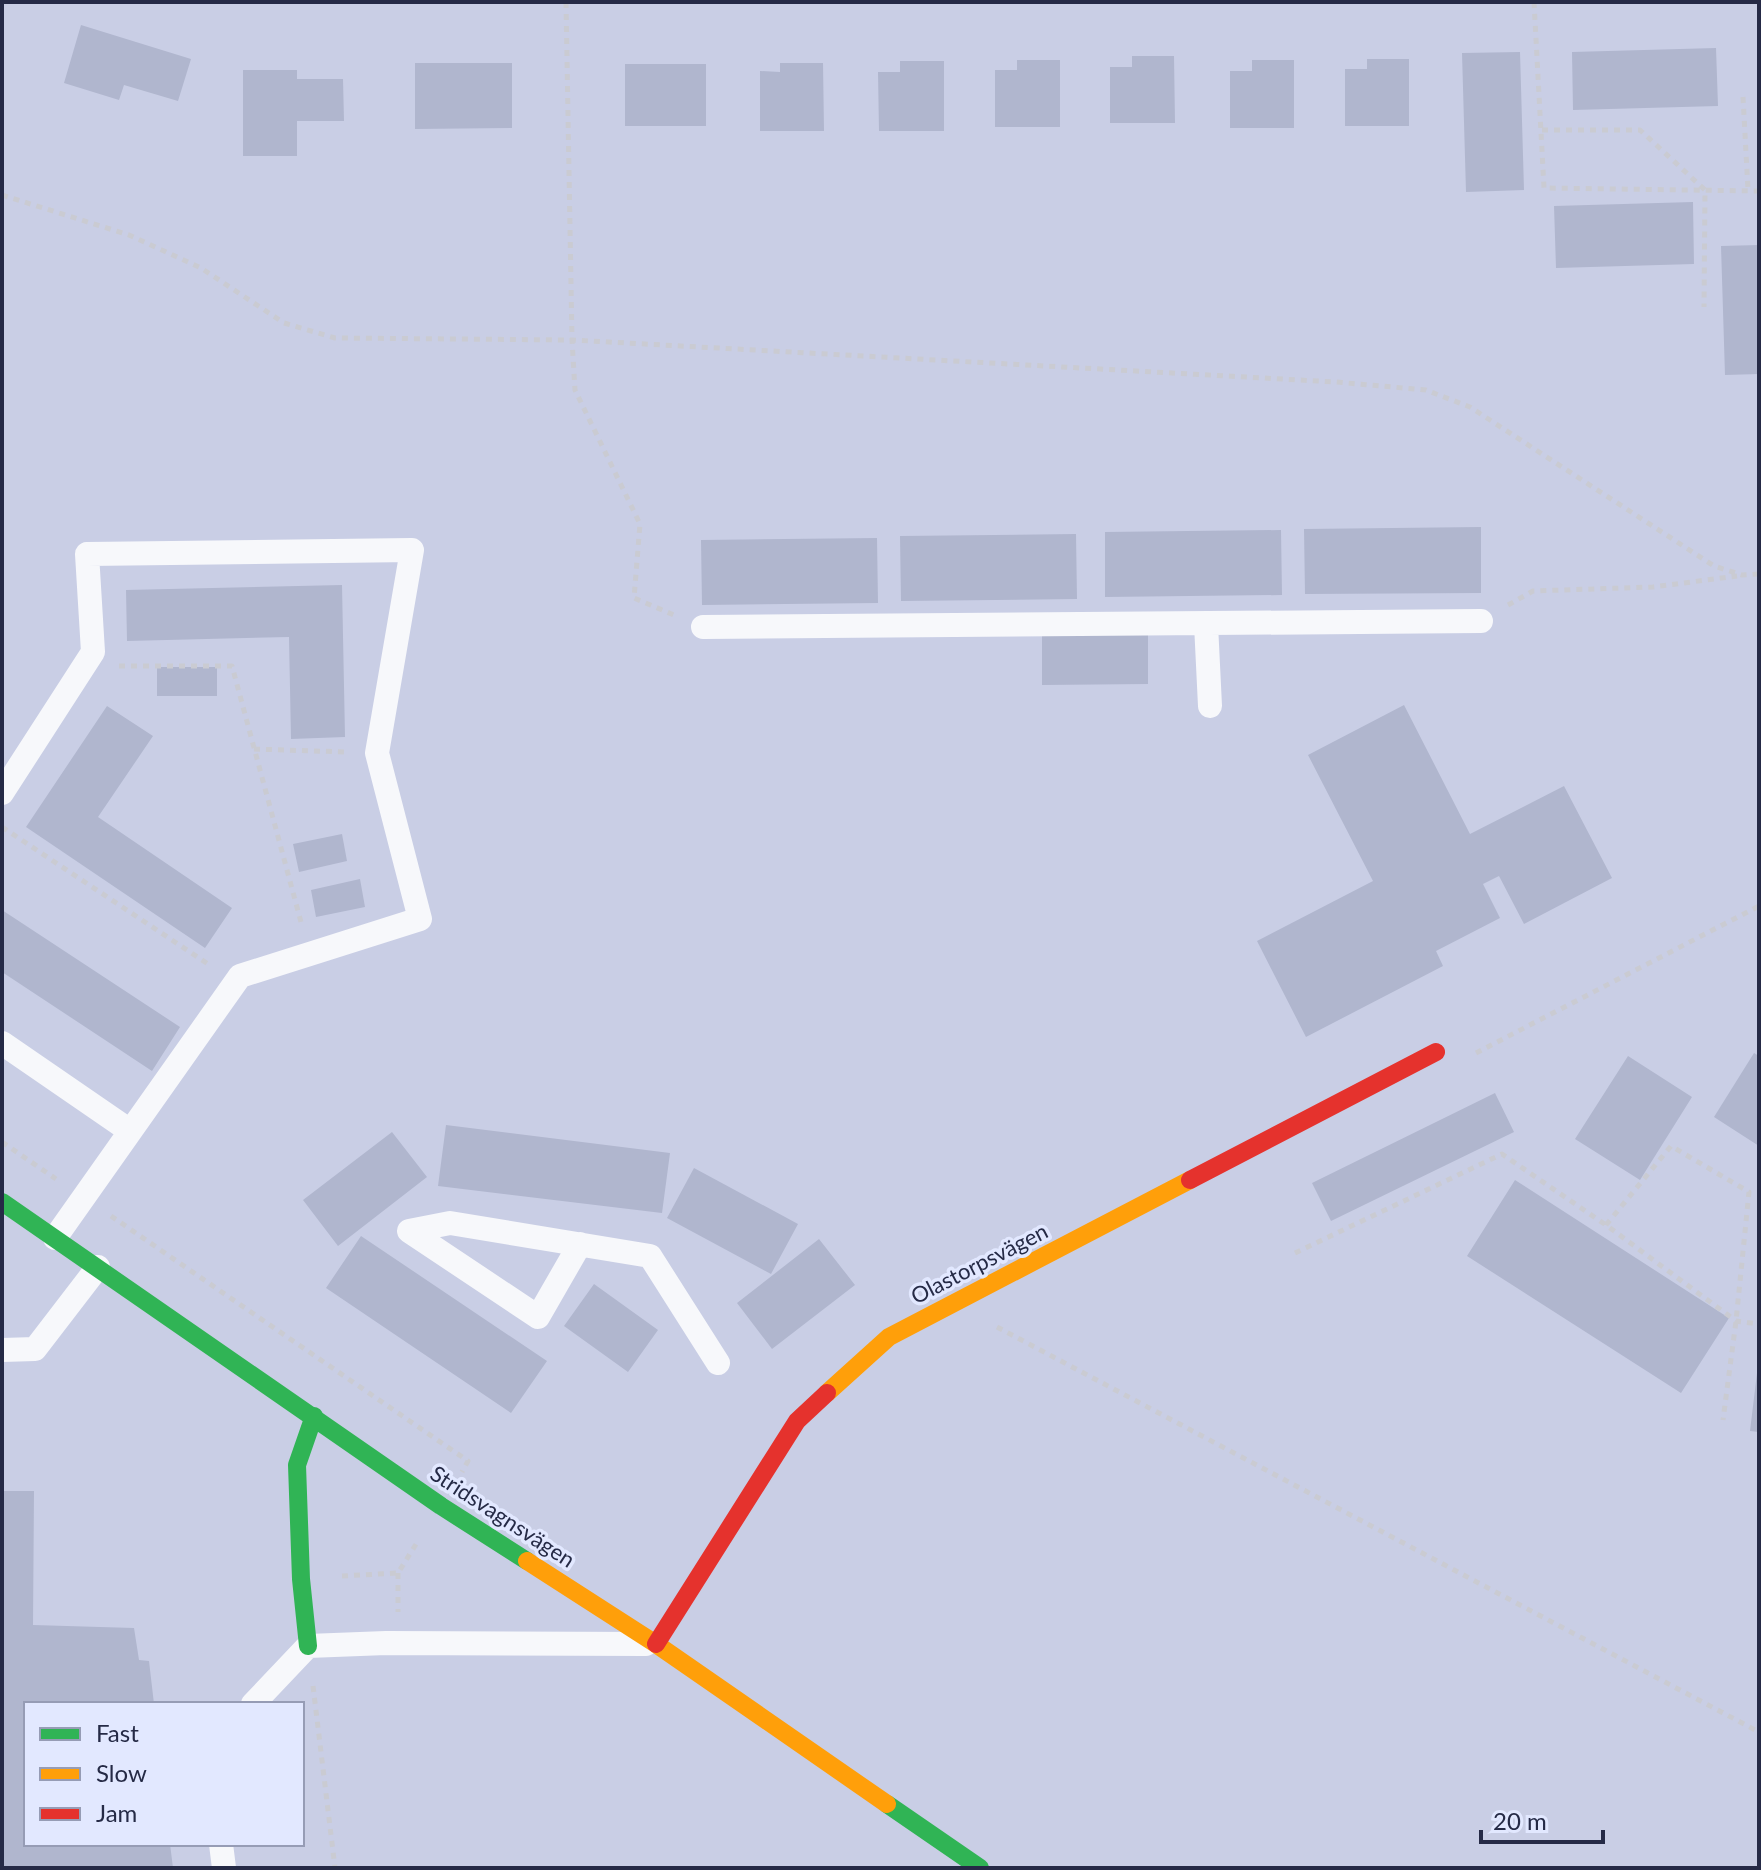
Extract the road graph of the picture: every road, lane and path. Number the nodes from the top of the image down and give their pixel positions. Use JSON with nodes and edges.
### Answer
{"nodes":[{"id":1,"x":566,"y":2,"type":"edge"},
{"id":2,"x":1534,"y":2,"type":"edge"},
{"id":3,"x":1743,"y":97,"type":"dead end"},
{"id":4,"x":1542,"y":130,"type":"junction"},
{"id":5,"x":1705,"y":190,"type":"junction"},
{"id":6,"x":1748,"y":190,"type":"junction"},
{"id":7,"x":1759,"y":191,"type":"edge"},
{"id":8,"x":2,"y":195,"type":"edge"},
{"id":9,"x":1704,"y":307,"type":"dead end"},
{"id":10,"x":572,"y":340,"type":"junction"},
{"id":11,"x":1759,"y":574,"type":"edge"},
{"id":12,"x":1742,"y":575,"type":"junction"},
{"id":13,"x":1481,"y":621,"type":"joint"},
{"id":14,"x":1206,"y":624,"type":"junction"},
{"id":15,"x":703,"y":627,"type":"joint"},
{"id":16,"x":84,"y":666,"type":"junction"},
{"id":17,"x":1210,"y":706,"type":"dead end"},
{"id":18,"x":254,"y":749,"type":"junction"},
{"id":19,"x":377,"y":753,"type":"junction"},
{"id":20,"x":2,"y":793,"type":"edge"},
{"id":21,"x":2,"y":827,"type":"edge"},
{"id":22,"x":1759,"y":906,"type":"edge"},
{"id":23,"x":309,"y":954,"type":"junction"},
{"id":24,"x":235,"y":982,"type":"junction"},
{"id":25,"x":2,"y":1043,"type":"edge"},
{"id":26,"x":1436,"y":1052,"type":"joint"},
{"id":27,"x":130,"y":1131,"type":"junction"},
{"id":28,"x":2,"y":1202,"type":"edge"},
{"id":29,"x":1606,"y":1225,"type":"junction"},
{"id":30,"x":55,"y":1238,"type":"junction"},
{"id":31,"x":580,"y":1244,"type":"junction"},
{"id":32,"x":1295,"y":1253,"type":"dead end"},
{"id":33,"x":98,"y":1267,"type":"junction"},
{"id":34,"x":953,"y":1303,"type":"junction"},
{"id":35,"x":1736,"y":1321,"type":"junction"},
{"id":36,"x":1759,"y":1324,"type":"edge"},
{"id":37,"x":2,"y":1350,"type":"edge"},
{"id":38,"x":718,"y":1363,"type":"dead end"},
{"id":39,"x":314,"y":1416,"type":"junction"},
{"id":40,"x":1723,"y":1420,"type":"dead end"},
{"id":41,"x":398,"y":1573,"type":"dead end"},
{"id":42,"x":398,"y":1612,"type":"dead end"},
{"id":43,"x":656,"y":1644,"type":"junction"},
{"id":44,"x":308,"y":1646,"type":"junction"},
{"id":45,"x":255,"y":1702,"type":"edge"},
{"id":46,"x":1759,"y":1732,"type":"edge"},
{"id":47,"x":221,"y":1846,"type":"edge"},
{"id":48,"x":224,"y":1868,"type":"edge"},
{"id":49,"x":335,"y":1868,"type":"edge"},
{"id":50,"x":980,"y":1868,"type":"edge"}],
"edges":[{"from":1,"to":10,"type":"path"},
{"from":2,"to":4,"type":"path"},
{"from":3,"to":6,"type":"path"},
{"from":4,"to":5,"type":"path"},
{"from":4,"to":5,"type":"path"},
{"from":5,"to":6,"type":"path"},
{"from":5,"to":9,"type":"path"},
{"from":6,"to":7,"type":"path"},
{"from":8,"to":10,"type":"path"},
{"from":10,"to":12,"type":"path"},
{"from":10,"to":15,"type":"path"},
{"from":11,"to":12,"type":"path"},
{"from":12,"to":13,"type":"path"},
{"from":13,"to":14,"type":"lane"},
{"from":14,"to":15,"type":"lane"},
{"from":14,"to":17,"type":"lane"},
{"from":16,"to":18,"type":"path"},
{"from":16,"to":19,"type":"lane"},
{"from":16,"to":20,"type":"lane"},
{"from":18,"to":19,"type":"path"},
{"from":18,"to":23,"type":"path"},
{"from":19,"to":23,"type":"lane"},
{"from":21,"to":24,"type":"path"},
{"from":22,"to":26,"type":"path"},
{"from":23,"to":24,"type":"lane"},
{"from":24,"to":27,"type":"lane"},
{"from":25,"to":27,"type":"lane"},
{"from":26,"to":34,"type":"street","name":"Olastorpsvägen"},
{"from":27,"to":30,"type":"lane"},
{"from":28,"to":30,"type":"street","name":"Stridsvagnsvägen"},
{"from":29,"to":32,"type":"path"},
{"from":29,"to":35,"type":"path"},
{"from":29,"to":35,"type":"path"},
{"from":30,"to":33,"type":"street","name":"Stridsvagnsvägen"},
{"from":31,"to":31,"type":"lane"},
{"from":31,"to":38,"type":"lane"},
{"from":33,"to":37,"type":"lane"},
{"from":33,"to":39,"type":"street","name":"Stridsvagnsvägen"},
{"from":34,"to":43,"type":"street","name":"Olastorpsvägen"},
{"from":34,"to":46,"type":"path"},
{"from":35,"to":36,"type":"path"},
{"from":35,"to":40,"type":"path"},
{"from":39,"to":43,"type":"street","name":"Stridsvagnsvägen"},
{"from":39,"to":44,"type":"street"},
{"from":41,"to":42,"type":"path"},
{"from":43,"to":44,"type":"lane"},
{"from":43,"to":50,"type":"street","name":"Stridsvagnsvägen"},
{"from":44,"to":45,"type":"lane"},
{"from":44,"to":49,"type":"path"},
{"from":47,"to":48,"type":"lane"}]}
